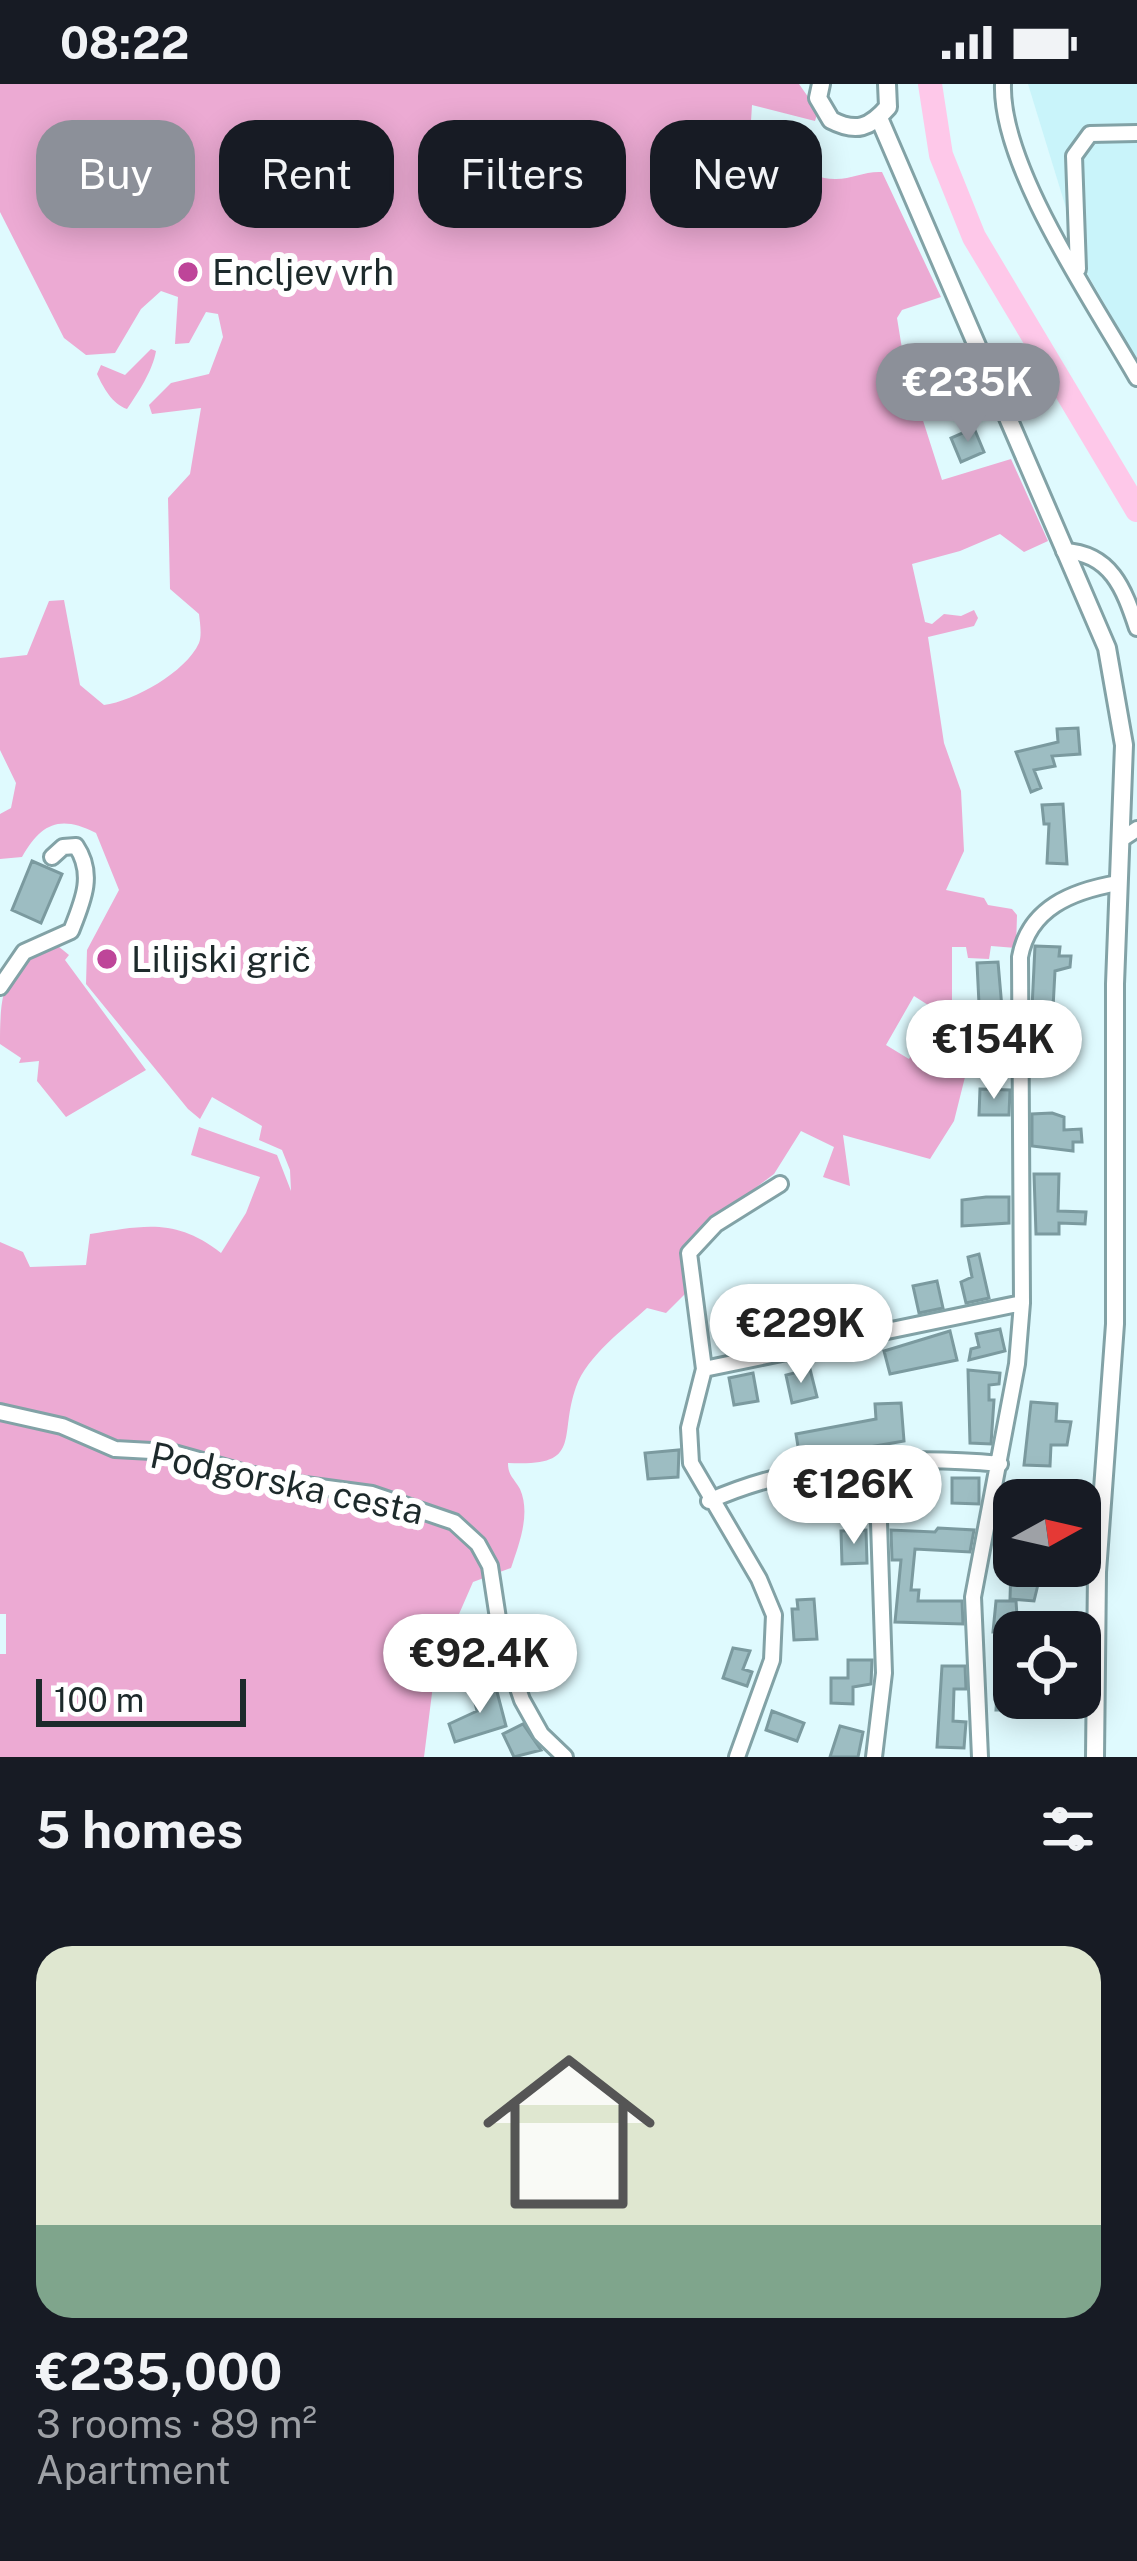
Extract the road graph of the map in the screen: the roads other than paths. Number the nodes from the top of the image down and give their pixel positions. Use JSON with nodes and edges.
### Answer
{"nodes":[{"id":1,"x":821,"y":84,"type":"edge"},
{"id":2,"x":887,"y":84,"type":"edge"},
{"id":3,"x":1003,"y":84,"type":"edge"},
{"id":4,"x":879,"y":118,"type":"junction"},
{"id":5,"x":1137,"y":133,"type":"edge"},
{"id":6,"x":1078,"y":274,"type":"junction"},
{"id":7,"x":1137,"y":378,"type":"edge"},
{"id":8,"x":1064,"y":551,"type":"junction"},
{"id":9,"x":1137,"y":628,"type":"edge"},
{"id":10,"x":1129,"y":834,"type":"edge"},
{"id":11,"x":52,"y":857,"type":"dead end"},
{"id":12,"x":1118,"y":883,"type":"junction"},
{"id":13,"x":0,"y":988,"type":"edge"},
{"id":14,"x":780,"y":1184,"type":"dead end"},
{"id":15,"x":1022,"y":1303,"type":"junction"},
{"id":16,"x":704,"y":1369,"type":"junction"},
{"id":17,"x":0,"y":1412,"type":"edge"},
{"id":18,"x":877,"y":1462,"type":"junction"},
{"id":19,"x":1000,"y":1463,"type":"junction"},
{"id":20,"x":709,"y":1501,"type":"junction"},
{"id":21,"x":565,"y":1757,"type":"edge"},
{"id":22,"x":736,"y":1757,"type":"edge"},
{"id":23,"x":874,"y":1757,"type":"edge"},
{"id":24,"x":980,"y":1757,"type":"edge"},
{"id":25,"x":1095,"y":1757,"type":"edge"}],
"edges":[{"from":1,"to":4,"type":"main road"},
{"from":2,"to":4,"type":"main road"},
{"from":3,"to":6,"type":"street"},
{"from":4,"to":8,"type":"main road"},
{"from":5,"to":6,"type":"street"},
{"from":6,"to":7,"type":"street"},
{"from":8,"to":9,"type":"street"},
{"from":8,"to":10,"type":"main road"},
{"from":10,"to":12,"type":"main road"},
{"from":11,"to":13,"type":"street"},
{"from":12,"to":15,"type":"street"},
{"from":12,"to":25,"type":"main road"},
{"from":14,"to":16,"type":"street"},
{"from":15,"to":16,"type":"street"},
{"from":15,"to":19,"type":"street"},
{"from":16,"to":20,"type":"street"},
{"from":17,"to":21,"type":"street","name":"Podgorska cesta"},
{"from":18,"to":19,"type":"street"},
{"from":18,"to":20,"type":"street"},
{"from":18,"to":23,"type":"street"},
{"from":19,"to":24,"type":"street"},
{"from":20,"to":22,"type":"street"}]}
